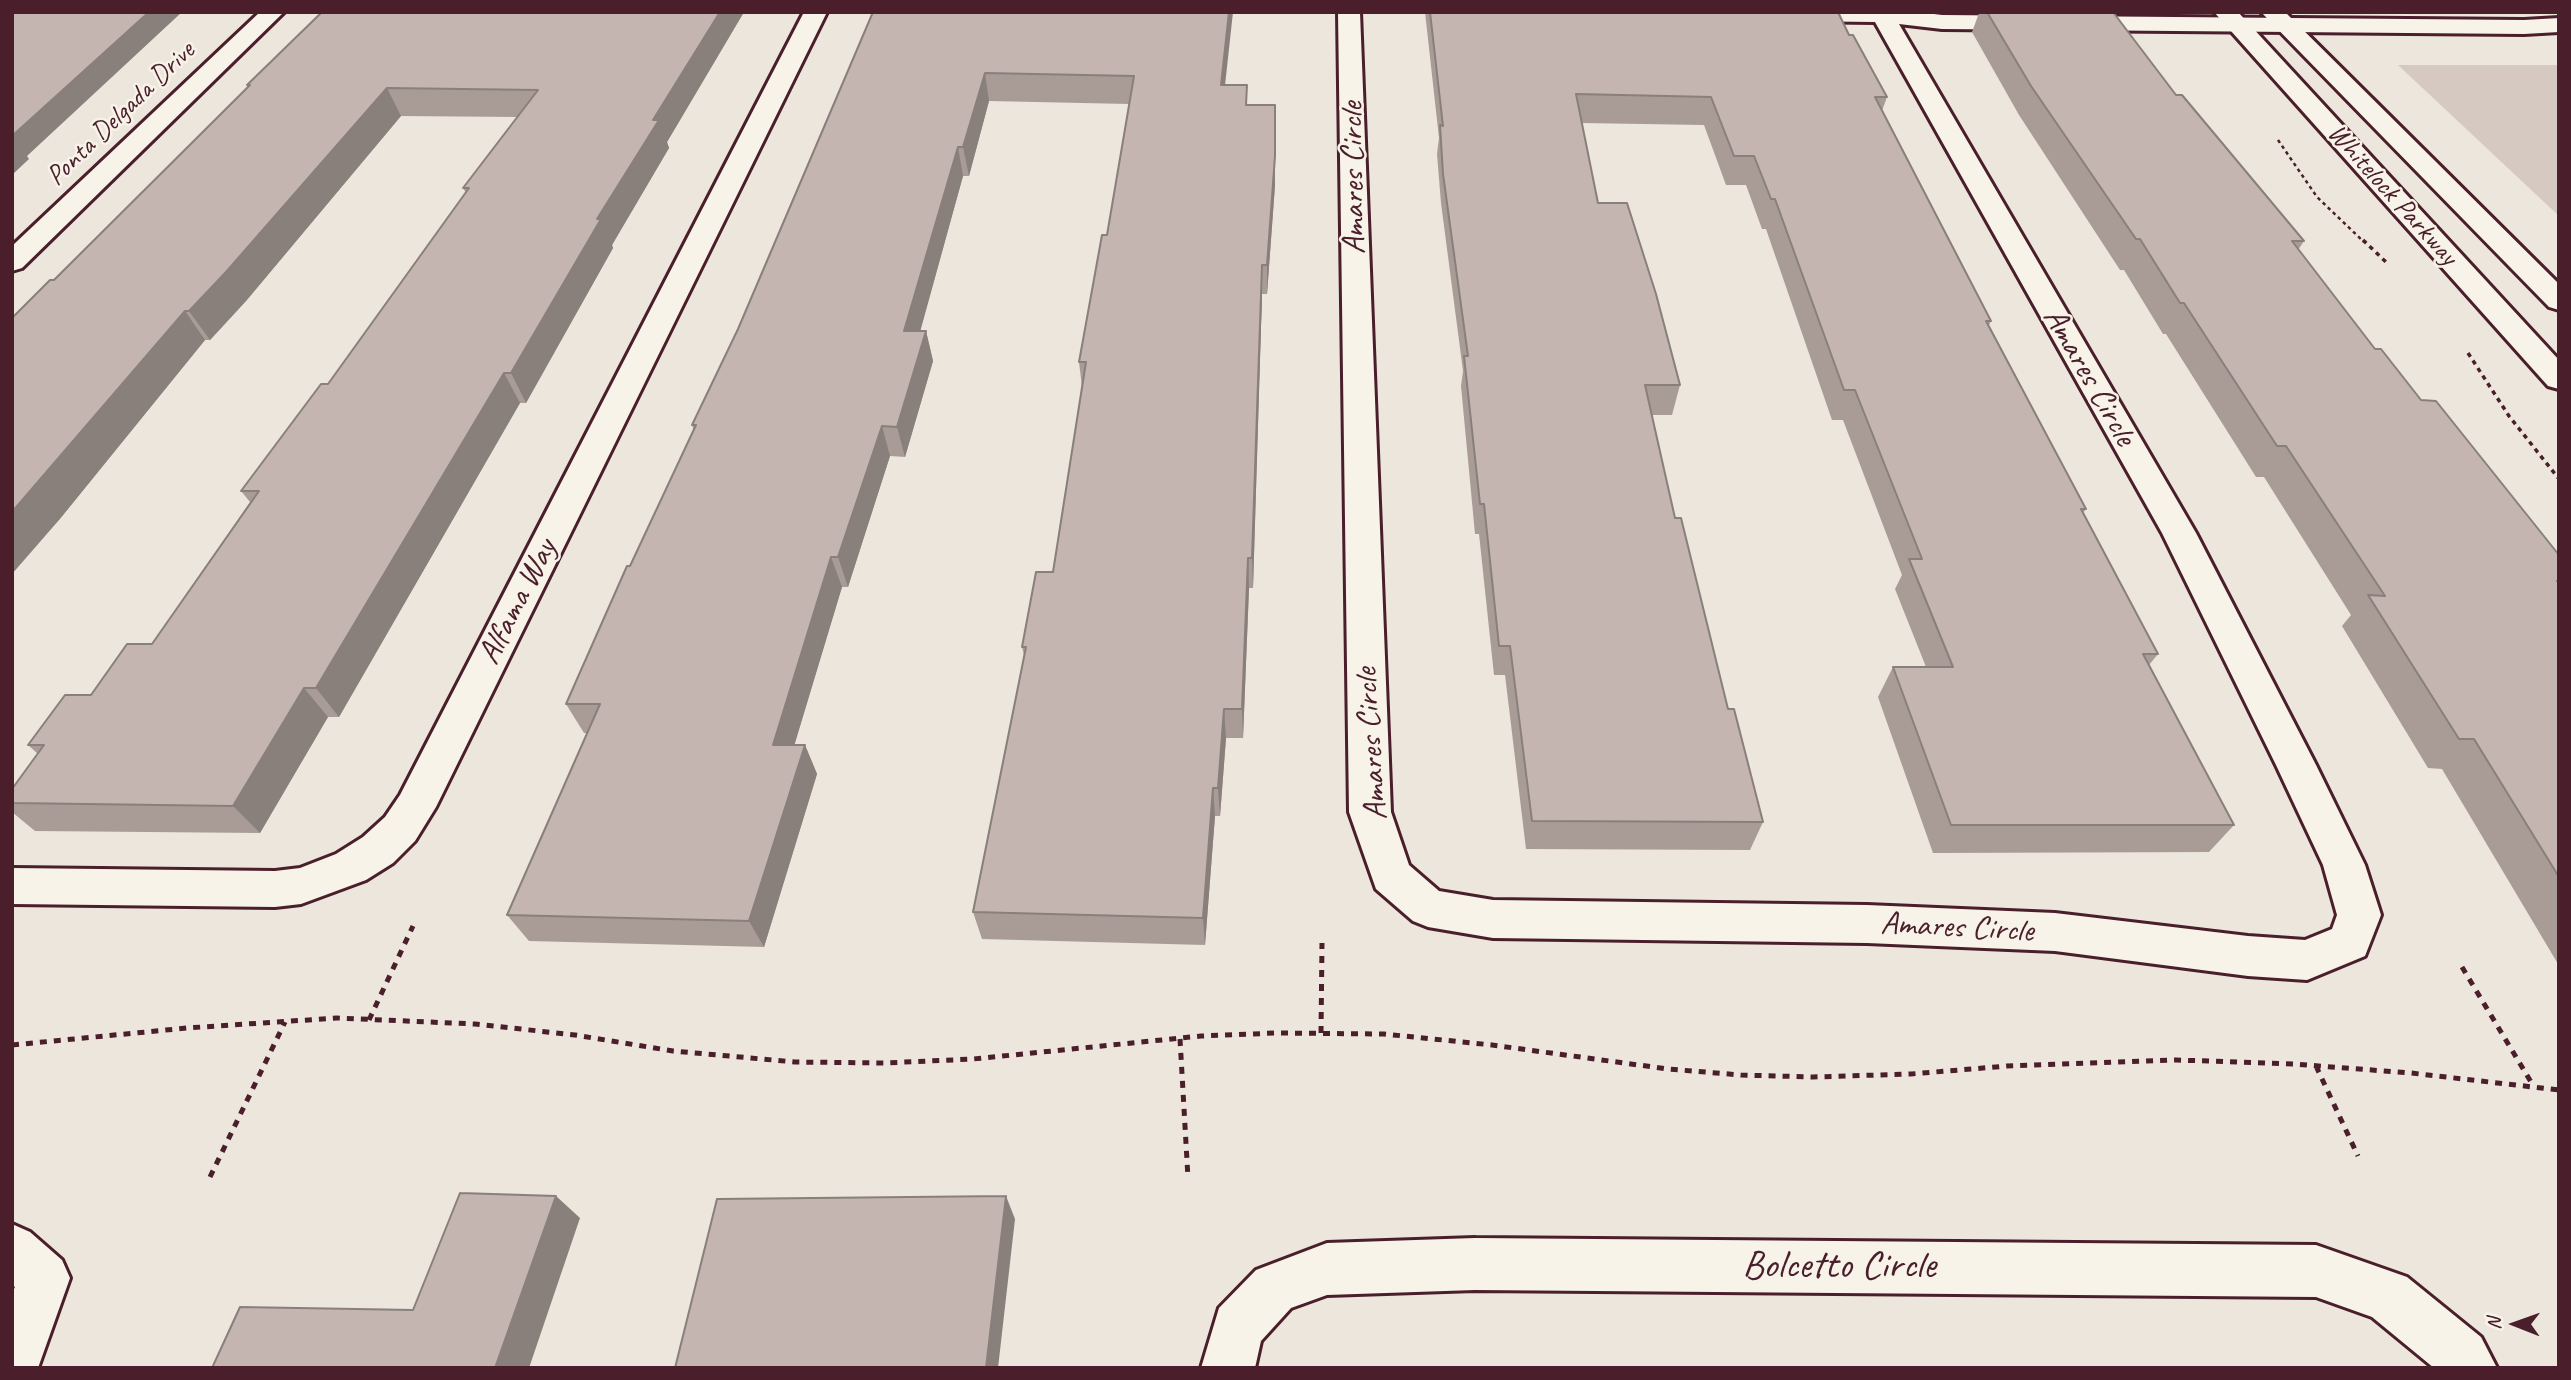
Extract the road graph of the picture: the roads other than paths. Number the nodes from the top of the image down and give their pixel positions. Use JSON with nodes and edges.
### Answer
{"nodes":[{"id":1,"x":274,"y":12,"type":"edge"},
{"id":2,"x":816,"y":12,"type":"edge"},
{"id":3,"x":1349,"y":12,"type":"edge"},
{"id":4,"x":1760,"y":13,"type":"edge"},
{"id":5,"x":1883,"y":13,"type":"edge"},
{"id":6,"x":2231,"y":19,"type":"edge"},
{"id":7,"x":2278,"y":19,"type":"edge"},
{"id":8,"x":2559,"y":25,"type":"edge"},
{"id":9,"x":12,"y":262,"type":"edge"},
{"id":10,"x":2559,"y":301,"type":"edge"},
{"id":11,"x":2559,"y":379,"type":"edge"},
{"id":12,"x":12,"y":886,"type":"edge"},
{"id":13,"x":12,"y":1250,"type":"edge"},
{"id":14,"x":12,"y":1366,"type":"edge"},
{"id":15,"x":1227,"y":1368,"type":"edge"},
{"id":16,"x":2470,"y":1368,"type":"edge"}],
"edges":[{"from":1,"to":9,"type":"street","name":"Ponta Delgada Drive"},
{"from":2,"to":12,"type":"street","name":"Alfama Way"},
{"from":3,"to":5,"type":"street","name":"Amares Circle"},
{"from":4,"to":5,"type":"street"},
{"from":5,"to":6,"type":"street"},
{"from":6,"to":7,"type":"street"},
{"from":6,"to":11,"type":"street","name":"Whitelock Parkway"},
{"from":7,"to":8,"type":"street"},
{"from":7,"to":10,"type":"street","name":"Whitelock Parkway"},
{"from":13,"to":14,"type":"street"},
{"from":15,"to":16,"type":"street","name":"Bolcetto Circle"}]}
